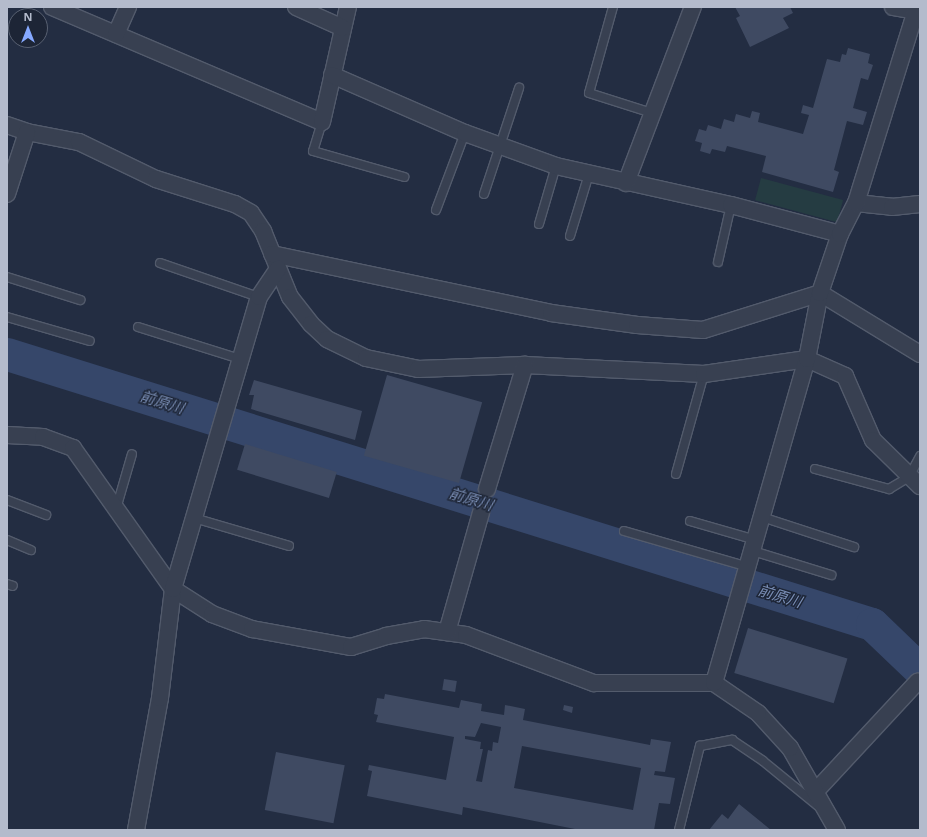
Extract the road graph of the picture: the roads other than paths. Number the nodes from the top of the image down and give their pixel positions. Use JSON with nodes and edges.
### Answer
{"nodes":[{"id":1,"x":52,"y":7,"type":"edge"},
{"id":2,"x":128,"y":7,"type":"edge"},
{"id":3,"x":296,"y":7,"type":"edge"},
{"id":4,"x":348,"y":7,"type":"edge"},
{"id":5,"x":613,"y":7,"type":"edge"},
{"id":6,"x":693,"y":7,"type":"edge"},
{"id":7,"x":893,"y":7,"type":"edge"},
{"id":8,"x":916,"y":9,"type":"edge"},
{"id":9,"x":343,"y":28,"type":"junction"},
{"id":10,"x":116,"y":34,"type":"junction"},
{"id":11,"x":332,"y":75,"type":"junction"},
{"id":12,"x":519,"y":88,"type":"dead end"},
{"id":13,"x":652,"y":113,"type":"junction"},
{"id":14,"x":322,"y":122,"type":"junction"},
{"id":15,"x":7,"y":125,"type":"edge"},
{"id":16,"x":27,"y":132,"type":"junction"},
{"id":17,"x":465,"y":133,"type":"junction"},
{"id":18,"x":500,"y":146,"type":"junction"},
{"id":19,"x":556,"y":166,"type":"junction"},
{"id":20,"x":589,"y":174,"type":"junction"},
{"id":21,"x":404,"y":176,"type":"dead end"},
{"id":22,"x":626,"y":183,"type":"junction"},
{"id":23,"x":7,"y":194,"type":"edge"},
{"id":24,"x":484,"y":194,"type":"dead end"},
{"id":25,"x":856,"y":203,"type":"junction"},
{"id":26,"x":731,"y":205,"type":"junction"},
{"id":27,"x":920,"y":205,"type":"edge"},
{"id":28,"x":436,"y":210,"type":"dead end"},
{"id":29,"x":538,"y":224,"type":"dead end"},
{"id":30,"x":840,"y":234,"type":"junction"},
{"id":31,"x":570,"y":236,"type":"dead end"},
{"id":32,"x":275,"y":262,"type":"junction"},
{"id":33,"x":718,"y":262,"type":"dead end"},
{"id":34,"x":160,"y":263,"type":"dead end"},
{"id":35,"x":7,"y":277,"type":"edge"},
{"id":36,"x":820,"y":293,"type":"junction"},
{"id":37,"x":259,"y":298,"type":"junction"},
{"id":38,"x":80,"y":300,"type":"dead end"},
{"id":39,"x":7,"y":316,"type":"edge"},
{"id":40,"x":138,"y":327,"type":"dead end"},
{"id":41,"x":90,"y":341,"type":"dead end"},
{"id":42,"x":920,"y":354,"type":"edge"},
{"id":43,"x":240,"y":358,"type":"junction"},
{"id":44,"x":807,"y":358,"type":"junction"},
{"id":45,"x":525,"y":365,"type":"junction"},
{"id":46,"x":704,"y":374,"type":"junction"},
{"id":47,"x":7,"y":435,"type":"edge"},
{"id":48,"x":132,"y":454,"type":"dead end"},
{"id":49,"x":920,"y":456,"type":"edge"},
{"id":50,"x":815,"y":469,"type":"dead end"},
{"id":51,"x":676,"y":474,"type":"dead end"},
{"id":52,"x":914,"y":481,"type":"edge"},
{"id":53,"x":488,"y":489,"type":"dead end"},
{"id":54,"x":7,"y":500,"type":"edge"},
{"id":55,"x":116,"y":509,"type":"junction"},
{"id":56,"x":481,"y":513,"type":"dead end"},
{"id":57,"x":46,"y":515,"type":"dead end"},
{"id":58,"x":762,"y":517,"type":"junction"},
{"id":59,"x":194,"y":518,"type":"junction"},
{"id":60,"x":690,"y":521,"type":"dead end"},
{"id":61,"x":624,"y":531,"type":"dead end"},
{"id":62,"x":7,"y":540,"type":"edge"},
{"id":63,"x":754,"y":545,"type":"junction"},
{"id":64,"x":289,"y":546,"type":"dead end"},
{"id":65,"x":854,"y":547,"type":"dead end"},
{"id":66,"x":31,"y":550,"type":"dead end"},
{"id":67,"x":831,"y":575,"type":"dead end"},
{"id":68,"x":745,"y":577,"type":"junction"},
{"id":69,"x":173,"y":589,"type":"junction"},
{"id":70,"x":447,"y":632,"type":"junction"},
{"id":71,"x":918,"y":681,"type":"dead end"},
{"id":72,"x":714,"y":683,"type":"junction"},
{"id":73,"x":816,"y":792,"type":"junction"},
{"id":74,"x":825,"y":812,"type":"junction"},
{"id":75,"x":136,"y":830,"type":"edge"},
{"id":76,"x":679,"y":830,"type":"edge"},
{"id":77,"x":837,"y":830,"type":"edge"}],
"edges":[{"from":1,"to":10,"type":"street"},
{"from":2,"to":10,"type":"street"},
{"from":3,"to":9,"type":"street"},
{"from":4,"to":9,"type":"street"},
{"from":5,"to":13,"type":"lane"},
{"from":6,"to":13,"type":"street"},
{"from":7,"to":8,"type":"street"},
{"from":8,"to":25,"type":"street"},
{"from":9,"to":11,"type":"street"},
{"from":10,"to":14,"type":"street"},
{"from":11,"to":14,"type":"street"},
{"from":11,"to":17,"type":"street"},
{"from":12,"to":18,"type":"lane"},
{"from":13,"to":22,"type":"street"},
{"from":14,"to":21,"type":"lane"},
{"from":15,"to":16,"type":"street"},
{"from":16,"to":23,"type":"street"},
{"from":16,"to":32,"type":"street"},
{"from":17,"to":18,"type":"street"},
{"from":17,"to":28,"type":"lane"},
{"from":18,"to":19,"type":"street"},
{"from":18,"to":24,"type":"lane"},
{"from":19,"to":20,"type":"street"},
{"from":19,"to":29,"type":"lane"},
{"from":20,"to":22,"type":"street"},
{"from":20,"to":31,"type":"lane"},
{"from":22,"to":26,"type":"street"},
{"from":25,"to":27,"type":"street"},
{"from":25,"to":30,"type":"street"},
{"from":26,"to":30,"type":"street"},
{"from":26,"to":33,"type":"lane"},
{"from":30,"to":36,"type":"street"},
{"from":32,"to":36,"type":"street"},
{"from":32,"to":37,"type":"street"},
{"from":32,"to":45,"type":"street"},
{"from":34,"to":37,"type":"lane"},
{"from":35,"to":38,"type":"lane"},
{"from":36,"to":42,"type":"street"},
{"from":36,"to":44,"type":"street"},
{"from":37,"to":43,"type":"street"},
{"from":39,"to":41,"type":"lane"},
{"from":40,"to":43,"type":"lane"},
{"from":43,"to":59,"type":"street"},
{"from":44,"to":46,"type":"street"},
{"from":44,"to":52,"type":"street"},
{"from":44,"to":58,"type":"street"},
{"from":45,"to":46,"type":"street"},
{"from":45,"to":53,"type":"street"},
{"from":46,"to":51,"type":"lane"},
{"from":47,"to":55,"type":"street"},
{"from":48,"to":55,"type":"lane"},
{"from":49,"to":52,"type":"lane"},
{"from":50,"to":52,"type":"lane"},
{"from":54,"to":57,"type":"lane"},
{"from":55,"to":69,"type":"street"},
{"from":56,"to":70,"type":"street"},
{"from":58,"to":63,"type":"street"},
{"from":58,"to":65,"type":"lane"},
{"from":59,"to":64,"type":"lane"},
{"from":59,"to":69,"type":"street"},
{"from":60,"to":63,"type":"lane"},
{"from":61,"to":68,"type":"lane"},
{"from":62,"to":66,"type":"lane"},
{"from":63,"to":67,"type":"lane"},
{"from":63,"to":68,"type":"street"},
{"from":68,"to":72,"type":"street"},
{"from":69,"to":70,"type":"street"},
{"from":69,"to":75,"type":"street"},
{"from":70,"to":72,"type":"street"},
{"from":71,"to":73,"type":"street"},
{"from":72,"to":73,"type":"street"},
{"from":73,"to":74,"type":"street"},
{"from":74,"to":76,"type":"lane"},
{"from":74,"to":77,"type":"street"}]}
